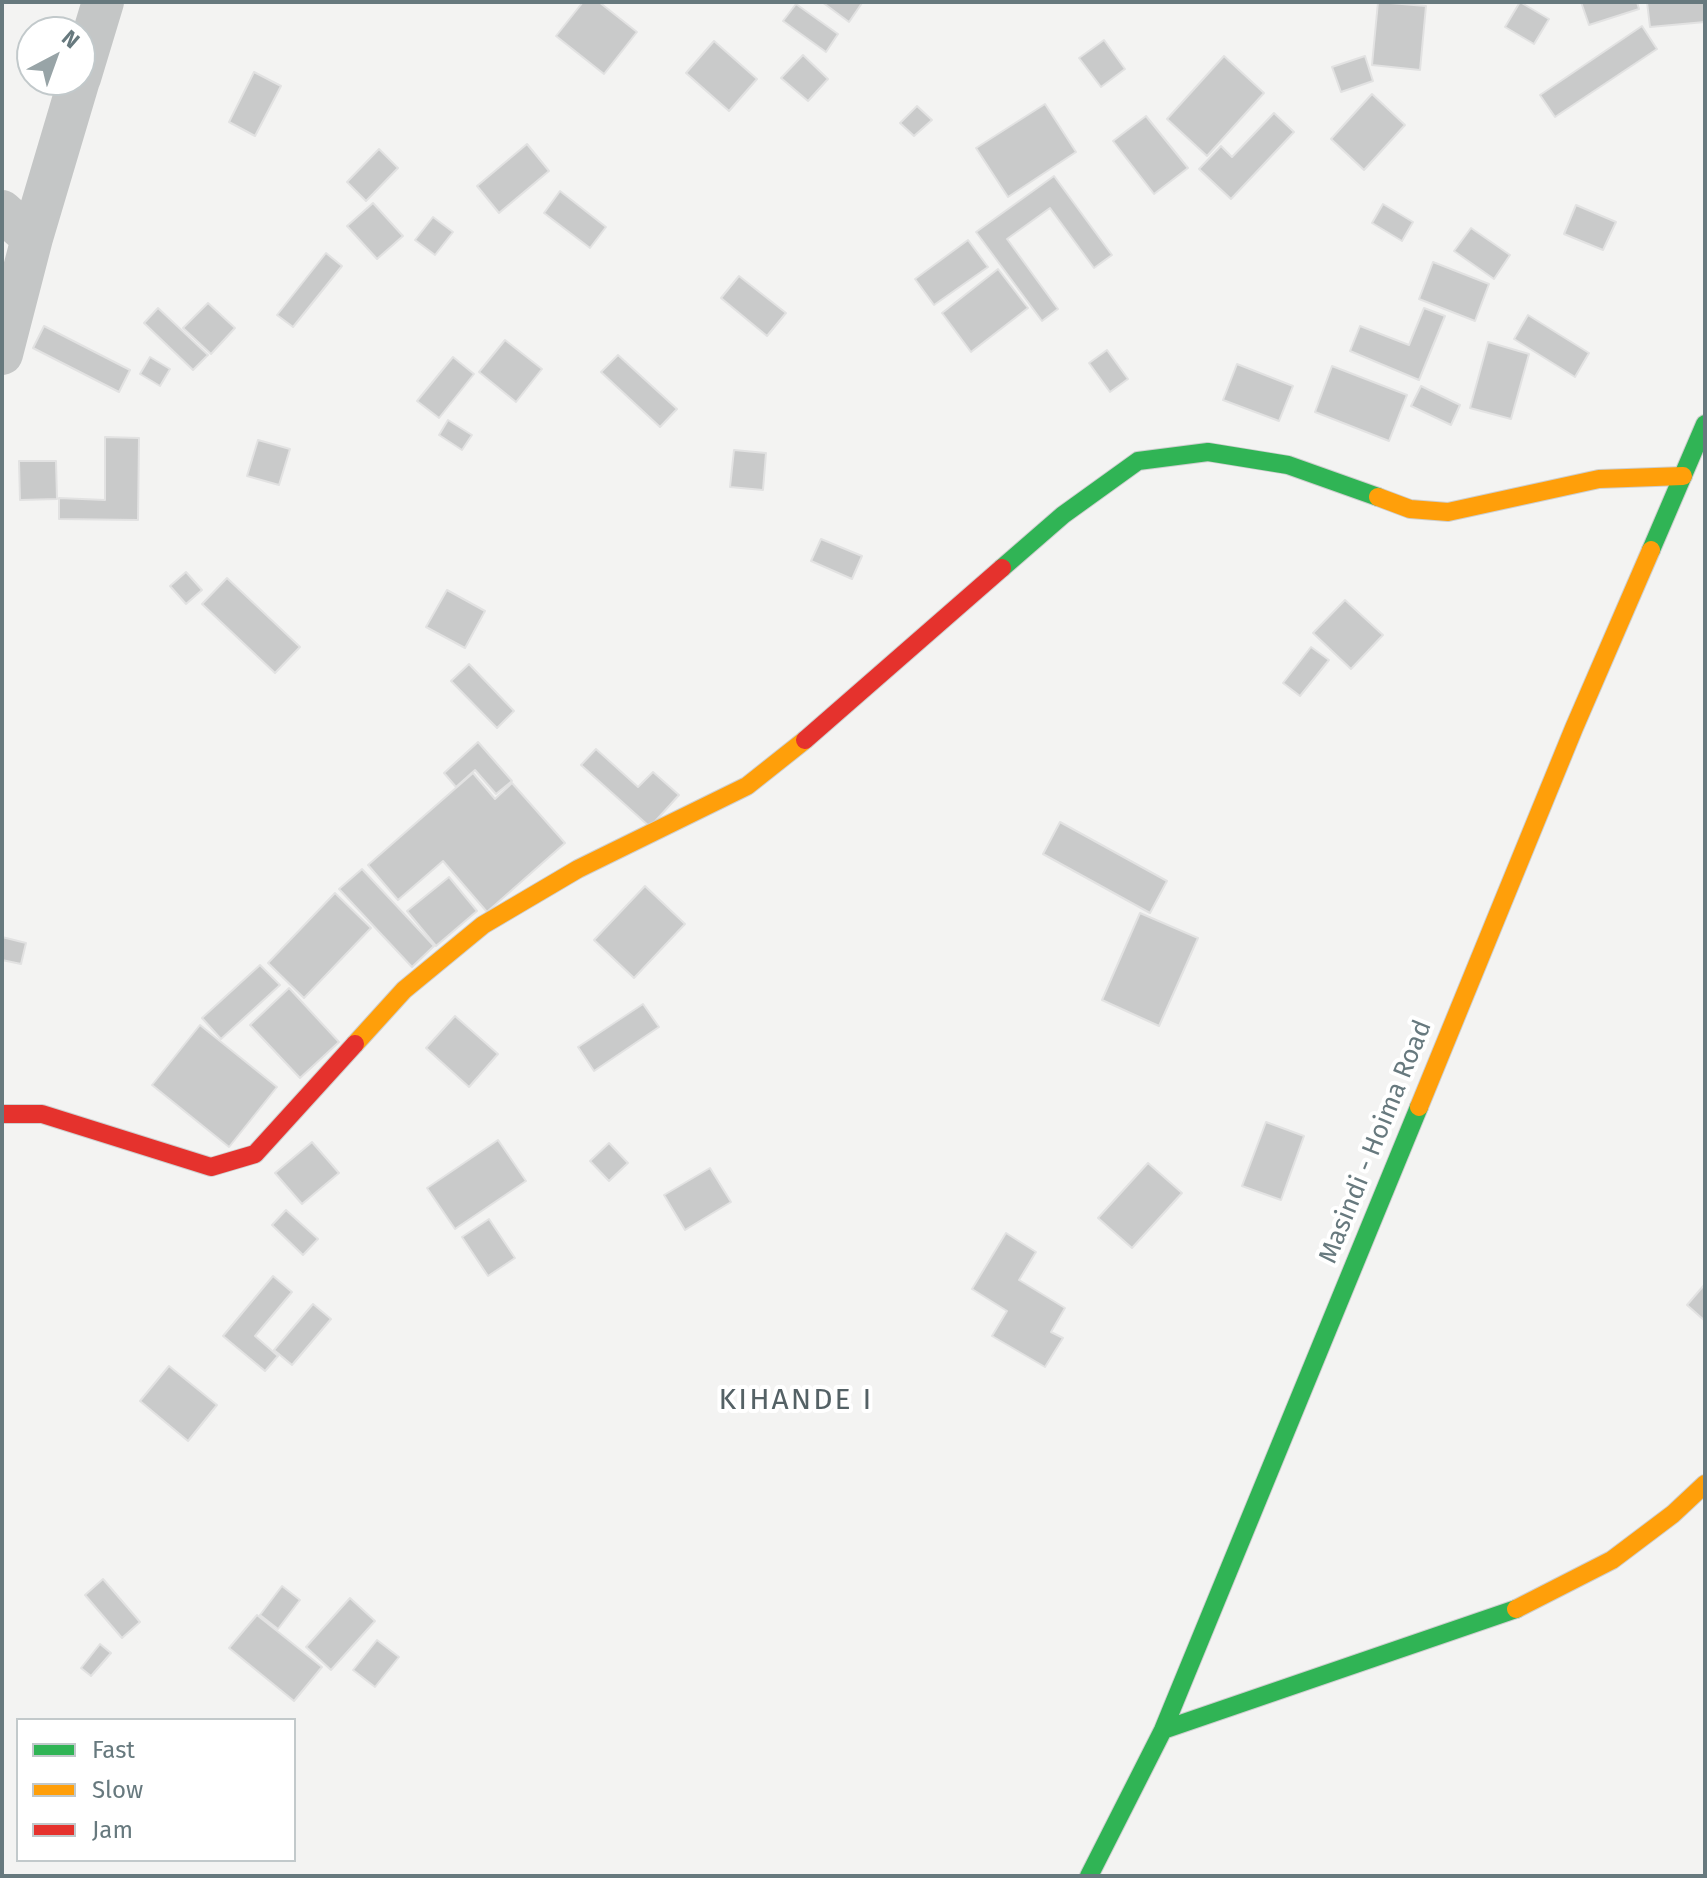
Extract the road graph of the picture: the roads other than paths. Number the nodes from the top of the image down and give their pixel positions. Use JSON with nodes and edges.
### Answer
{"nodes":[{"id":1,"x":103,"y":2,"type":"edge"},
{"id":2,"x":96,"y":25,"type":"edge"},
{"id":3,"x":73,"y":96,"type":"edge"},
{"id":4,"x":17,"y":224,"type":"edge"},
{"id":5,"x":2,"y":354,"type":"edge"},
{"id":6,"x":1705,"y":424,"type":"edge"},
{"id":7,"x":1683,"y":476,"type":"junction"},
{"id":8,"x":2,"y":1114,"type":"edge"},
{"id":9,"x":1705,"y":1484,"type":"edge"},
{"id":10,"x":1163,"y":1730,"type":"junction"},
{"id":11,"x":1089,"y":1876,"type":"edge"}],
"edges":[{"from":1,"to":2,"type":"street"},
{"from":3,"to":4,"type":"street"},
{"from":4,"to":5,"type":"street"},
{"from":6,"to":7,"type":"street","name":"Masindi - Hoima Road"},
{"from":7,"to":8,"type":"street"},
{"from":7,"to":10,"type":"street","name":"Masindi - Hoima Road"},
{"from":9,"to":10,"type":"street"},
{"from":10,"to":11,"type":"street","name":"Masindi - Hoima Road"}]}
